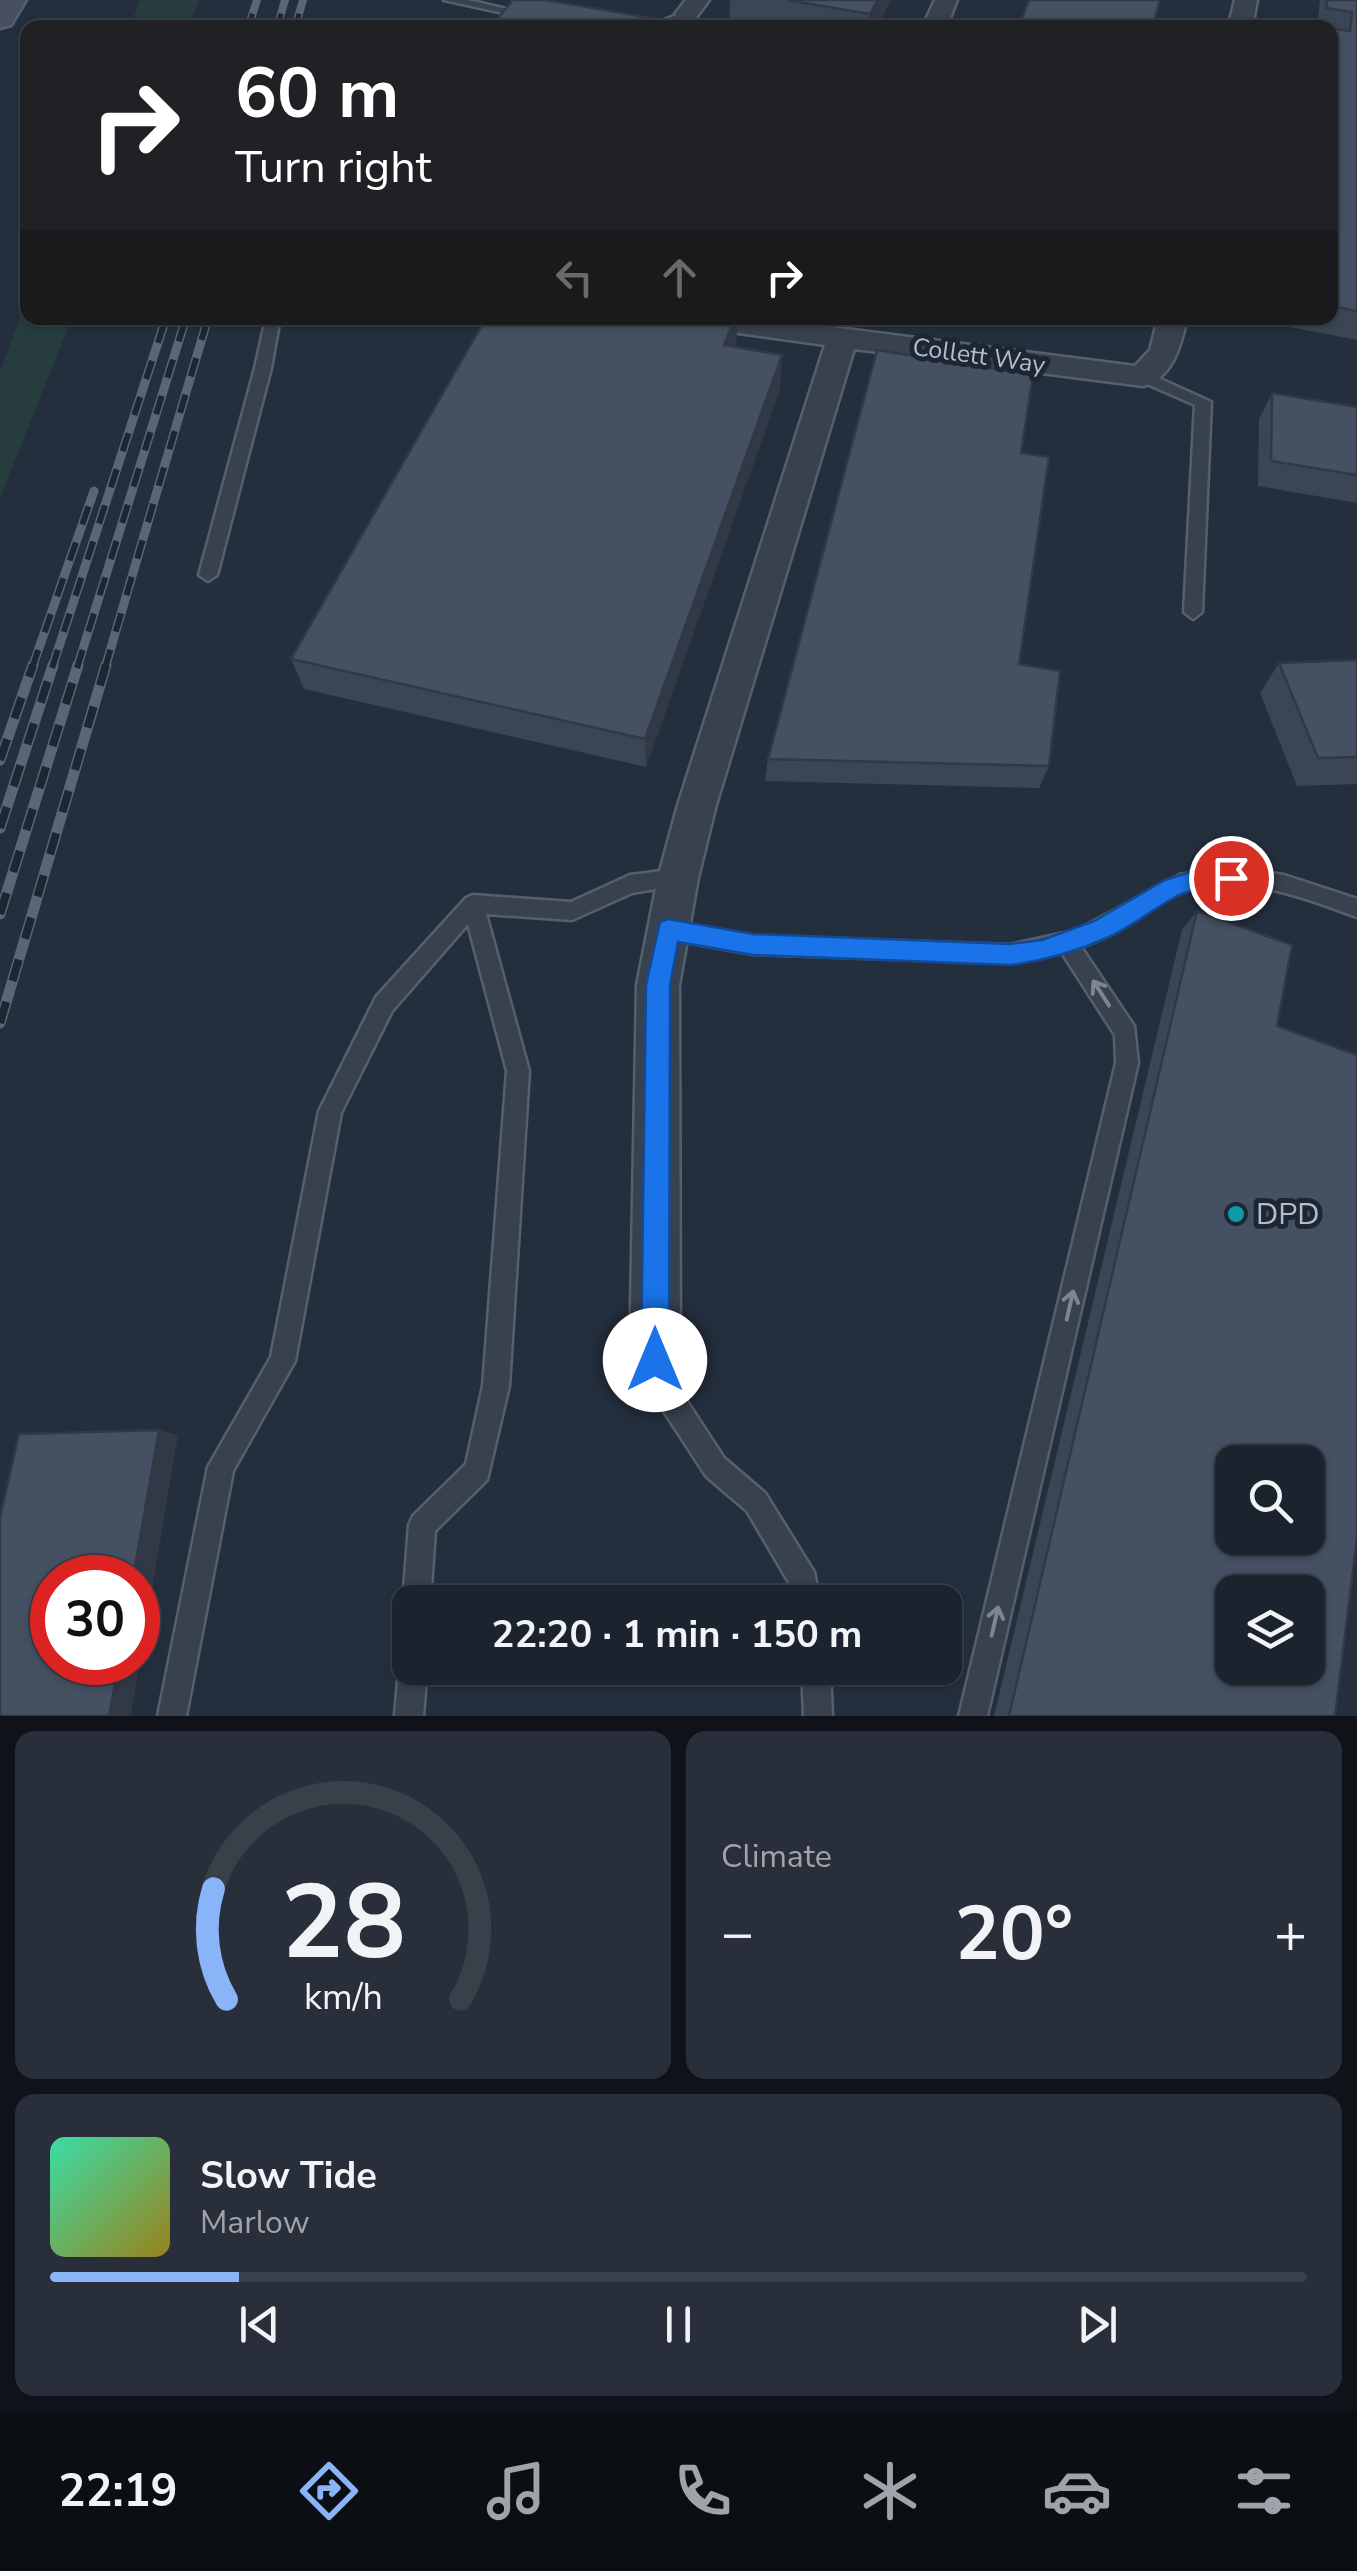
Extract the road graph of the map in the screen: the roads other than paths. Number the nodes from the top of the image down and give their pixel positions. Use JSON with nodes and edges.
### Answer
{"nodes":[{"id":1,"x":10,"y":0,"type":"edge"},
{"id":2,"x":450,"y":0,"type":"edge"},
{"id":3,"x":0,"y":18,"type":"edge"},
{"id":4,"x":554,"y":20,"type":"edge"},
{"id":5,"x":272,"y":325,"type":"edge"},
{"id":6,"x":753,"y":325,"type":"edge"},
{"id":7,"x":1170,"y":325,"type":"edge"},
{"id":8,"x":843,"y":336,"type":"junction"},
{"id":9,"x":1143,"y":376,"type":"junction"},
{"id":10,"x":208,"y":575,"type":"dead end"},
{"id":11,"x":1193,"y":612,"type":"dead end"},
{"id":12,"x":678,"y":878,"type":"junction"},
{"id":13,"x":473,"y":904,"type":"junction"},
{"id":14,"x":1357,"y":908,"type":"edge"},
{"id":15,"x":668,"y":930,"type":"junction"},
{"id":16,"x":1066,"y":942,"type":"junction"},
{"id":17,"x":655,"y":1360,"type":"joint"},
{"id":18,"x":418,"y":1585,"type":"edge"},
{"id":19,"x":804,"y":1585,"type":"edge"},
{"id":20,"x":412,"y":1685,"type":"edge"},
{"id":21,"x":817,"y":1685,"type":"edge"},
{"id":22,"x":172,"y":1716,"type":"edge"},
{"id":23,"x":409,"y":1716,"type":"edge"},
{"id":24,"x":818,"y":1716,"type":"edge"},
{"id":25,"x":973,"y":1716,"type":"edge"}],
"edges":[{"from":1,"to":3,"type":"street"},
{"from":2,"to":4,"type":"lane"},
{"from":5,"to":10,"type":"lane"},
{"from":6,"to":8,"type":"street","name":"Collett Way"},
{"from":7,"to":9,"type":"street"},
{"from":8,"to":9,"type":"street","name":"Collett Way"},
{"from":8,"to":12,"type":"street"},
{"from":9,"to":11,"type":"lane"},
{"from":12,"to":13,"type":"lane"},
{"from":12,"to":15,"type":"street"},
{"from":13,"to":18,"type":"lane"},
{"from":13,"to":22,"type":"lane"},
{"from":14,"to":16,"type":"lane"},
{"from":15,"to":16,"type":"lane"},
{"from":15,"to":17,"type":"street"},
{"from":25,"to":16,"type":"lane","one_way":true},
{"from":17,"to":19,"type":"lane"},
{"from":20,"to":23,"type":"lane"},
{"from":21,"to":24,"type":"lane"}]}
